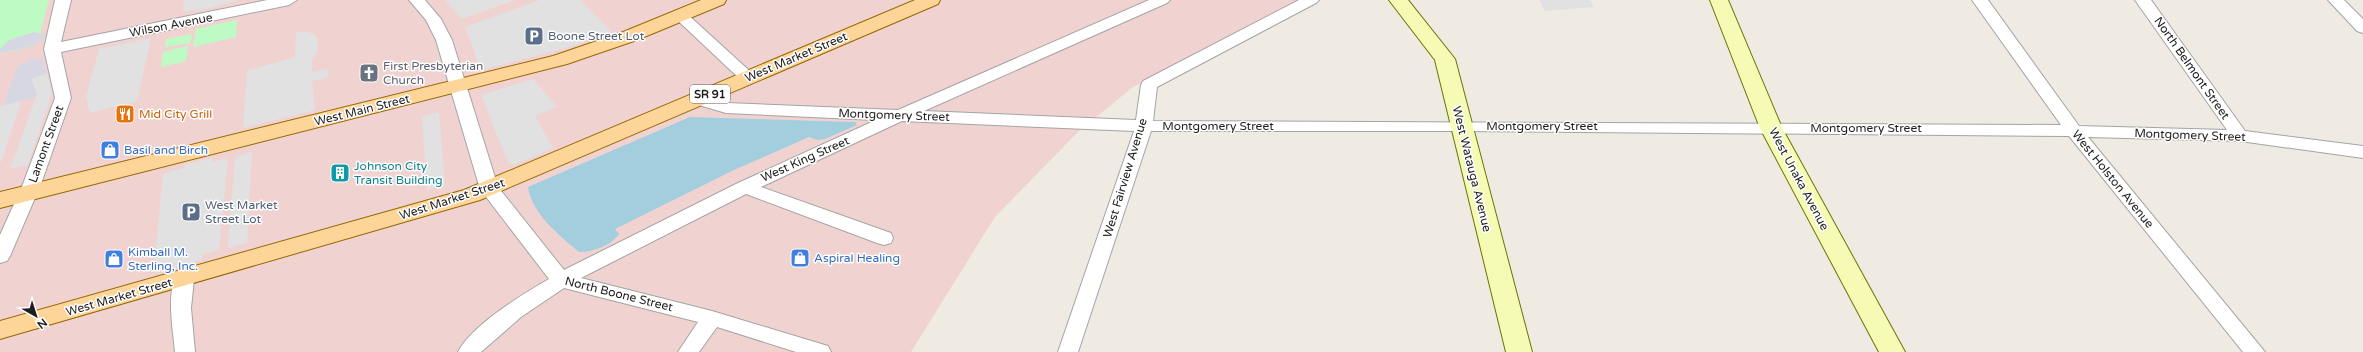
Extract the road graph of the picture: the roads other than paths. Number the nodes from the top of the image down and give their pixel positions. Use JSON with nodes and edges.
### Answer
{"nodes":[{"id":1,"x":63,"y":0,"type":"edge"},
{"id":2,"x":289,"y":0,"type":"edge"},
{"id":3,"x":417,"y":0,"type":"edge"},
{"id":4,"x":717,"y":0,"type":"edge"},
{"id":5,"x":932,"y":0,"type":"edge"},
{"id":6,"x":1162,"y":0,"type":"edge"},
{"id":7,"x":1311,"y":0,"type":"edge"},
{"id":8,"x":1398,"y":0,"type":"edge"},
{"id":9,"x":1719,"y":0,"type":"edge"},
{"id":10,"x":1980,"y":0,"type":"edge"},
{"id":11,"x":2143,"y":0,"type":"edge"},
{"id":12,"x":2336,"y":0,"type":"edge"},
{"id":13,"x":680,"y":15,"type":"junction"},
{"id":14,"x":2363,"y":28,"type":"edge"},
{"id":15,"x":52,"y":49,"type":"junction"},
{"id":16,"x":748,"y":78,"type":"junction"},
{"id":17,"x":459,"y":86,"type":"junction"},
{"id":18,"x":698,"y":99,"type":"junction"},
{"id":19,"x":904,"y":114,"type":"junction"},
{"id":20,"x":1144,"y":126,"type":"junction"},
{"id":21,"x":1460,"y":126,"type":"junction"},
{"id":22,"x":1771,"y":128,"type":"junction"},
{"id":23,"x":2074,"y":132,"type":"junction"},
{"id":24,"x":2240,"y":136,"type":"junction"},
{"id":25,"x":2363,"y":152,"type":"edge"},
{"id":26,"x":744,"y":187,"type":"junction"},
{"id":27,"x":489,"y":189,"type":"junction"},
{"id":28,"x":28,"y":193,"type":"junction"},
{"id":29,"x":0,"y":200,"type":"edge"},
{"id":30,"x":884,"y":238,"type":"dead end"},
{"id":31,"x":0,"y":256,"type":"edge"},
{"id":32,"x":184,"y":279,"type":"junction"},
{"id":33,"x":560,"y":280,"type":"junction"},
{"id":34,"x":712,"y":318,"type":"junction"},
{"id":35,"x":0,"y":330,"type":"edge"},
{"id":36,"x":185,"y":352,"type":"edge"},
{"id":37,"x":468,"y":352,"type":"edge"},
{"id":38,"x":688,"y":352,"type":"edge"},
{"id":39,"x":821,"y":352,"type":"edge"},
{"id":40,"x":1068,"y":352,"type":"edge"},
{"id":41,"x":1518,"y":352,"type":"edge"},
{"id":42,"x":1892,"y":352,"type":"edge"},
{"id":43,"x":2255,"y":352,"type":"edge"}],
"edges":[{"from":1,"to":15,"type":"street","name":"Lamont Street"},
{"from":2,"to":15,"type":"street","name":"Wilson Avenue"},
{"from":3,"to":17,"type":"street","name":"North Boone Street"},
{"from":4,"to":13,"type":"main road","name":"West Main Street"},
{"from":5,"to":16,"type":"main road","name":"West Market Street","number":"SR 91"},
{"from":6,"to":19,"type":"street","name":"West King Street"},
{"from":7,"to":20,"type":"street","name":"West Fairview Avenue"},
{"from":8,"to":21,"type":"main road","name":"West Watauga Avenue"},
{"from":9,"to":22,"type":"main road","name":"West Unaka Avenue"},
{"from":10,"to":23,"type":"street","name":"West Holston Avenue"},
{"from":11,"to":24,"type":"street","name":"North Belmont Street"},
{"from":12,"to":14,"type":"street"},
{"from":13,"to":16,"type":"street"},
{"from":13,"to":17,"type":"main road","name":"West Main Street"},
{"from":15,"to":28,"type":"street","name":"Lamont Street"},
{"from":16,"to":18,"type":"main road","name":"West Market Street","number":"SR 91"},
{"from":17,"to":27,"type":"street","name":"North Boone Street"},
{"from":17,"to":28,"type":"main road","name":"West Main Street"},
{"from":18,"to":19,"type":"street","name":"Montgomery Street"},
{"from":18,"to":27,"type":"main road","name":"West Market Street","number":"SR 91"},
{"from":19,"to":20,"type":"street","name":"Montgomery Street"},
{"from":19,"to":26,"type":"street","name":"West King Street"},
{"from":20,"to":21,"type":"street","name":"Montgomery Street"},
{"from":20,"to":40,"type":"street","name":"West Fairview Avenue"},
{"from":21,"to":22,"type":"street","name":"Montgomery Street"},
{"from":21,"to":41,"type":"main road","name":"West Watauga Avenue"},
{"from":22,"to":23,"type":"street","name":"Montgomery Street"},
{"from":22,"to":42,"type":"main road","name":"West Unaka Avenue"},
{"from":23,"to":24,"type":"street","name":"Montgomery Street"},
{"from":23,"to":43,"type":"street","name":"West Holston Avenue"},
{"from":24,"to":25,"type":"street","name":"Montgomery Street"},
{"from":26,"to":30,"type":"street"},
{"from":26,"to":33,"type":"street","name":"West King Street"},
{"from":27,"to":32,"type":"main road","name":"West Market Street","number":"SR 91"},
{"from":27,"to":33,"type":"street","name":"North Boone Street"},
{"from":28,"to":29,"type":"main road","name":"West Main Street"},
{"from":28,"to":31,"type":"street","name":"Lamont Street"},
{"from":32,"to":35,"type":"main road","name":"West Market Street","number":"SR 91"},
{"from":32,"to":36,"type":"street"},
{"from":33,"to":34,"type":"street","name":"North Boone Street"},
{"from":33,"to":37,"type":"street","name":"West King Street"},
{"from":34,"to":38,"type":"street"},
{"from":34,"to":39,"type":"street","name":"North Boone Street"}]}
